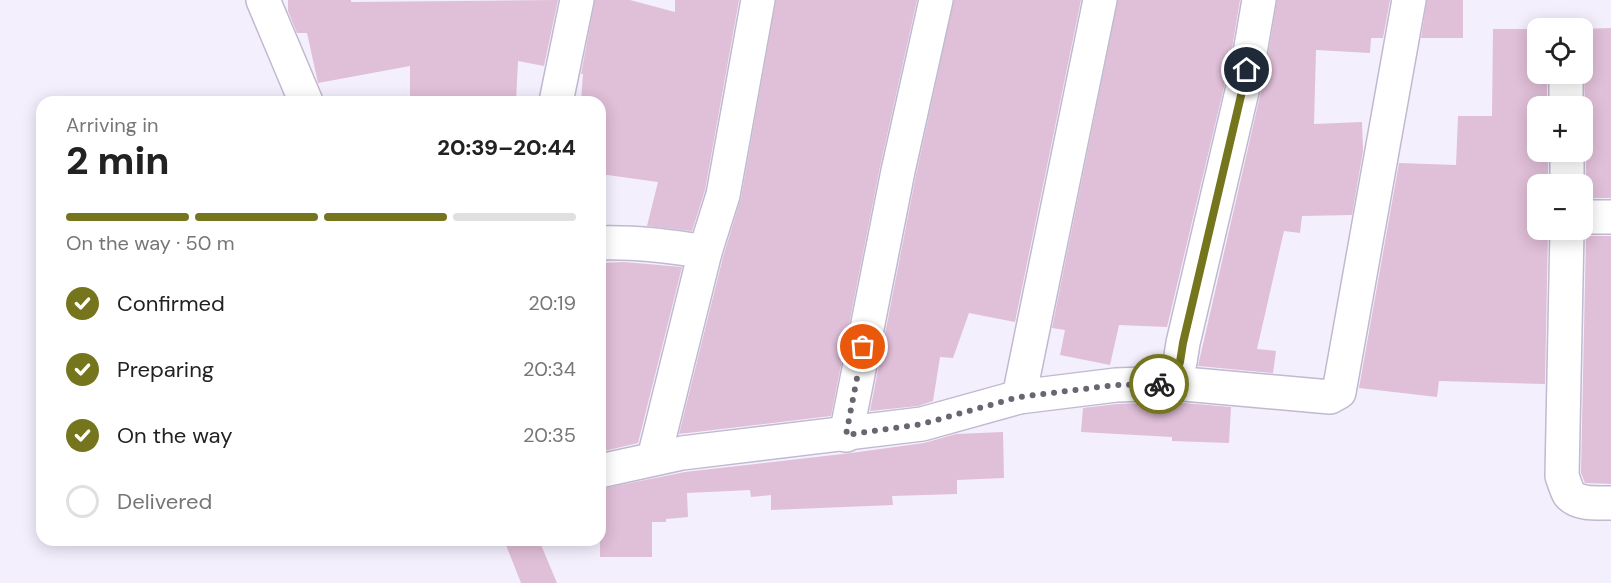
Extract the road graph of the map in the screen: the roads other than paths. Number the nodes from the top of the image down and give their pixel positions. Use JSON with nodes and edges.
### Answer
{"nodes":[{"id":1,"x":263,"y":0,"type":"edge"},
{"id":2,"x":577,"y":0,"type":"edge"},
{"id":3,"x":758,"y":0,"type":"edge"},
{"id":4,"x":936,"y":0,"type":"edge"},
{"id":5,"x":1100,"y":0,"type":"edge"},
{"id":6,"x":1258,"y":0,"type":"edge"},
{"id":7,"x":1409,"y":0,"type":"edge"},
{"id":8,"x":303,"y":96,"type":"edge"},
{"id":9,"x":557,"y":96,"type":"edge"},
{"id":10,"x":1593,"y":217,"type":"edge"},
{"id":11,"x":1611,"y":217,"type":"edge"},
{"id":12,"x":1568,"y":240,"type":"edge"},
{"id":13,"x":606,"y":243,"type":"edge"},
{"id":14,"x":705,"y":252,"type":"junction"},
{"id":15,"x":1173,"y":383,"type":"junction"},
{"id":16,"x":1019,"y":397,"type":"junction"},
{"id":17,"x":846,"y":435,"type":"junction"},
{"id":18,"x":654,"y":458,"type":"junction"},
{"id":19,"x":606,"y":470,"type":"edge"},
{"id":20,"x":1611,"y":503,"type":"edge"}],
"edges":[{"from":1,"to":8,"type":"street"},
{"from":2,"to":9,"type":"street"},
{"from":3,"to":14,"type":"street"},
{"from":4,"to":17,"type":"street"},
{"from":5,"to":16,"type":"street"},
{"from":6,"to":15,"type":"street"},
{"from":7,"to":15,"type":"street"},
{"from":10,"to":11,"type":"street"},
{"from":12,"to":20,"type":"street"},
{"from":13,"to":14,"type":"street"},
{"from":14,"to":18,"type":"street"},
{"from":15,"to":16,"type":"street"},
{"from":16,"to":17,"type":"street"},
{"from":17,"to":18,"type":"street"},
{"from":18,"to":19,"type":"street"}]}
